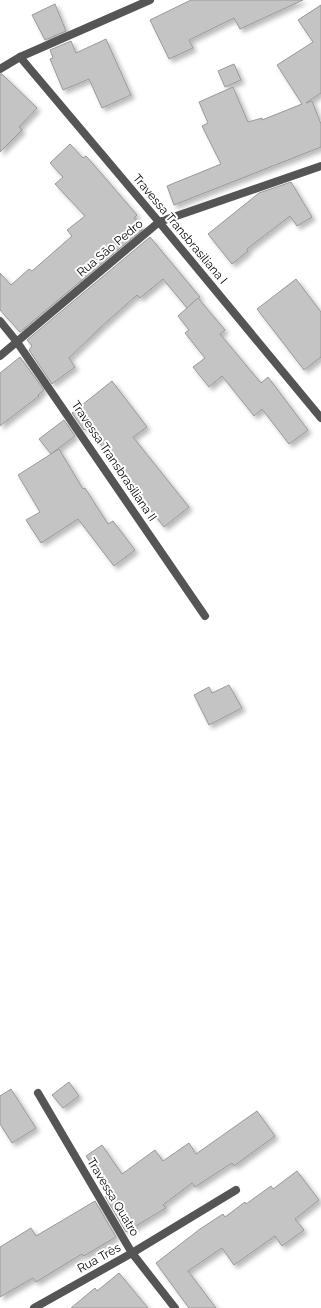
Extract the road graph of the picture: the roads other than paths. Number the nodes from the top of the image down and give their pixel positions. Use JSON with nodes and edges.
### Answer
{"nodes":[{"id":1,"x":150,"y":0,"type":"edge"},
{"id":2,"x":139,"y":2,"type":"edge"},
{"id":3,"x":20,"y":57,"type":"junction"},
{"id":4,"x":0,"y":68,"type":"edge"},
{"id":5,"x":321,"y":166,"type":"edge"},
{"id":6,"x":159,"y":222,"type":"junction"},
{"id":7,"x":0,"y":321,"type":"edge"},
{"id":8,"x":17,"y":342,"type":"junction"},
{"id":9,"x":0,"y":356,"type":"edge"},
{"id":10,"x":321,"y":418,"type":"edge"},
{"id":11,"x":205,"y":616,"type":"dead end"},
{"id":12,"x":38,"y":1093,"type":"dead end"},
{"id":13,"x":236,"y":1190,"type":"dead end"},
{"id":14,"x":132,"y":1253,"type":"junction"},
{"id":15,"x":34,"y":1308,"type":"edge"},
{"id":16,"x":175,"y":1308,"type":"edge"}],
"edges":[{"from":1,"to":2,"type":"street"},
{"from":2,"to":3,"type":"street"},
{"from":3,"to":4,"type":"street"},
{"from":3,"to":6,"type":"street","name":"Travessa Transbrasiliana I"},
{"from":5,"to":6,"type":"street","name":"Rua São Pedro"},
{"from":6,"to":8,"type":"street","name":"Rua São Pedro"},
{"from":6,"to":10,"type":"street","name":"Travessa Transbrasiliana I"},
{"from":7,"to":8,"type":"street","name":"Travessa Transbrasiliana II"},
{"from":8,"to":9,"type":"street","name":"Rua São Pedro"},
{"from":8,"to":11,"type":"street","name":"Travessa Transbrasiliana II"},
{"from":12,"to":14,"type":"street","name":"Travessa Quatro"},
{"from":13,"to":14,"type":"street","name":"Rua Três"},
{"from":14,"to":15,"type":"street","name":"Rua Três"},
{"from":14,"to":16,"type":"street","name":"Travessa Quatro"}]}
